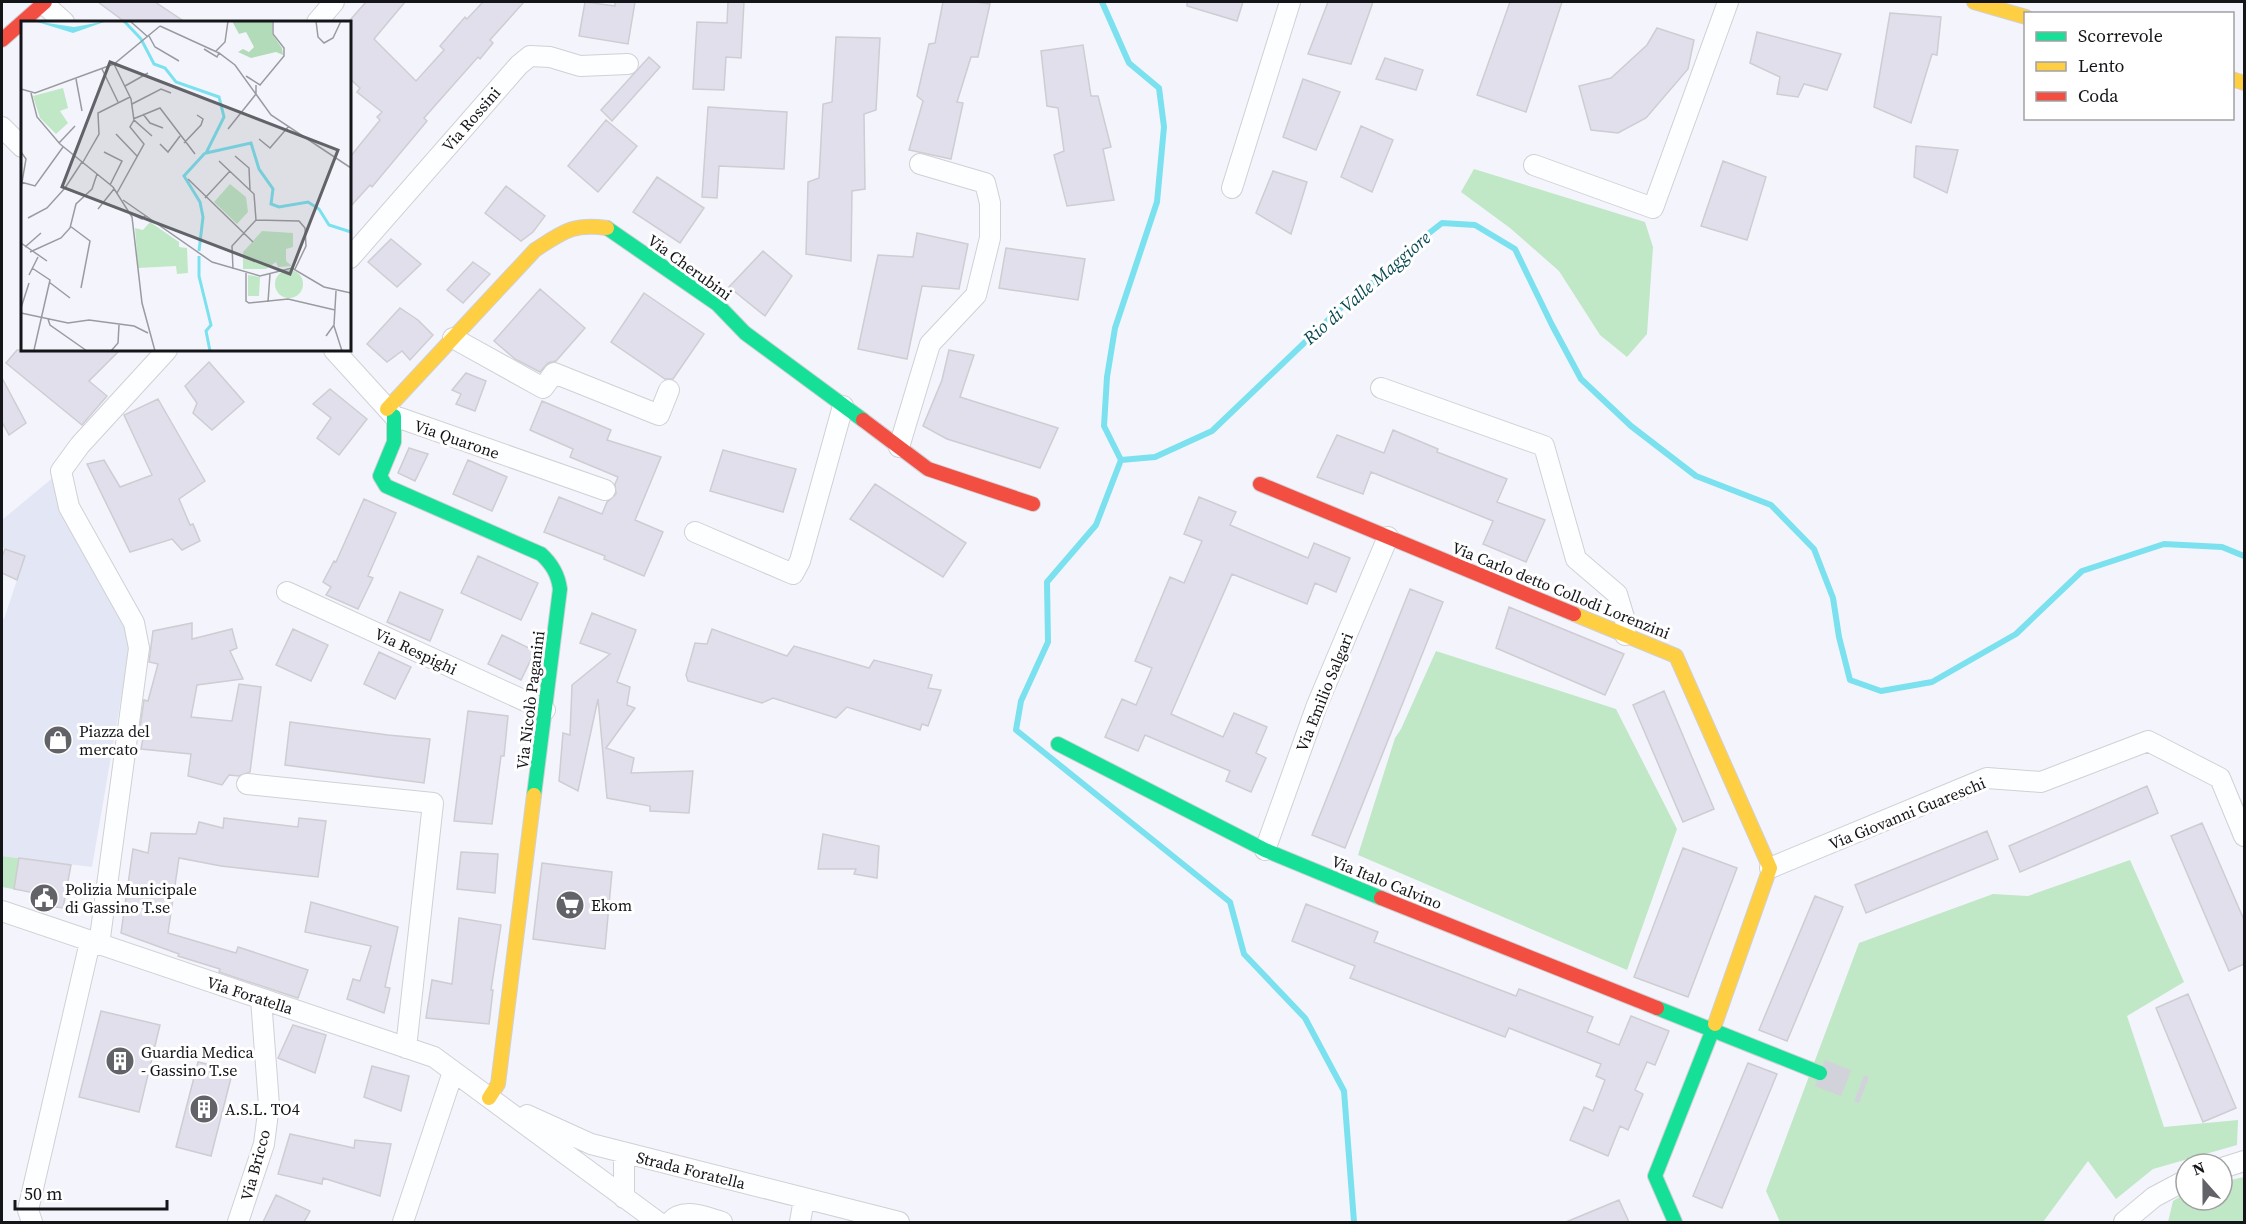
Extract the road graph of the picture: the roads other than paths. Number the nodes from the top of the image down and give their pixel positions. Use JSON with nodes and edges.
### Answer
{"nodes":[{"id":1,"x":44,"y":2,"type":"edge"},
{"id":2,"x":334,"y":2,"type":"edge"},
{"id":3,"x":1290,"y":2,"type":"edge"},
{"id":4,"x":1728,"y":2,"type":"edge"},
{"id":5,"x":1974,"y":2,"type":"edge"},
{"id":6,"x":2024,"y":17,"type":"edge"},
{"id":7,"x":23,"y":21,"type":"edge"},
{"id":8,"x":63,"y":21,"type":"edge"},
{"id":9,"x":318,"y":21,"type":"edge"},
{"id":10,"x":21,"y":23,"type":"edge"},
{"id":11,"x":2,"y":40,"type":"edge"},
{"id":12,"x":628,"y":64,"type":"dead end"},
{"id":13,"x":2,"y":127,"type":"edge"},
{"id":14,"x":21,"y":146,"type":"edge"},
{"id":15,"x":920,"y":164,"type":"dead end"},
{"id":16,"x":1534,"y":165,"type":"dead end"},
{"id":17,"x":1232,"y":188,"type":"dead end"},
{"id":18,"x":351,"y":257,"type":"edge"},
{"id":19,"x":453,"y":338,"type":"junction"},
{"id":20,"x":166,"y":351,"type":"edge"},
{"id":21,"x":335,"y":351,"type":"edge"},
{"id":22,"x":1381,"y":388,"type":"dead end"},
{"id":23,"x":669,"y":390,"type":"dead end"},
{"id":24,"x":843,"y":406,"type":"junction"},
{"id":25,"x":390,"y":413,"type":"junction"},
{"id":26,"x":899,"y":447,"type":"junction"},
{"id":27,"x":1260,"y":484,"type":"dead end"},
{"id":28,"x":604,"y":490,"type":"dead end"},
{"id":29,"x":1033,"y":504,"type":"dead end"},
{"id":30,"x":695,"y":532,"type":"dead end"},
{"id":31,"x":1388,"y":537,"type":"junction"},
{"id":32,"x":287,"y":592,"type":"dead end"},
{"id":33,"x":1625,"y":635,"type":"junction"},
{"id":34,"x":545,"y":710,"type":"junction"},
{"id":35,"x":1058,"y":744,"type":"dead end"},
{"id":36,"x":247,"y":784,"type":"dead end"},
{"id":37,"x":2244,"y":836,"type":"edge"},
{"id":38,"x":1265,"y":850,"type":"junction"},
{"id":39,"x":1770,"y":868,"type":"junction"},
{"id":40,"x":2,"y":911,"type":"edge"},
{"id":41,"x":95,"y":944,"type":"junction"},
{"id":42,"x":261,"y":999,"type":"junction"},
{"id":43,"x":1713,"y":1029,"type":"junction"},
{"id":44,"x":406,"y":1048,"type":"junction"},
{"id":45,"x":453,"y":1072,"type":"junction"},
{"id":46,"x":1820,"y":1073,"type":"tunnel mouth"},
{"id":47,"x":489,"y":1098,"type":"junction"},
{"id":48,"x":591,"y":1144,"type":"junction"},
{"id":49,"x":624,"y":1153,"type":"junction"},
{"id":50,"x":595,"y":1176,"type":"junction"},
{"id":51,"x":2174,"y":1186,"type":"edge"},
{"id":52,"x":624,"y":1198,"type":"junction"},
{"id":53,"x":804,"y":1199,"type":"junction"},
{"id":54,"x":32,"y":1222,"type":"edge"},
{"id":55,"x":238,"y":1222,"type":"edge"},
{"id":56,"x":403,"y":1222,"type":"edge"},
{"id":57,"x":658,"y":1222,"type":"edge"},
{"id":58,"x":670,"y":1222,"type":"edge"},
{"id":59,"x":722,"y":1222,"type":"edge"},
{"id":60,"x":800,"y":1222,"type":"edge"},
{"id":61,"x":899,"y":1222,"type":"edge"},
{"id":62,"x":1675,"y":1222,"type":"edge"},
{"id":63,"x":2124,"y":1222,"type":"edge"}],
"edges":[{"from":1,"to":7,"type":"street"},
{"from":1,"to":8,"type":"street"},
{"from":2,"to":9,"type":"street"},
{"from":3,"to":17,"type":"street"},
{"from":4,"to":16,"type":"street"},
{"from":5,"to":6,"type":"street"},
{"from":10,"to":11,"type":"street"},
{"from":12,"to":18,"type":"street","name":"Via Rossini"},
{"from":13,"to":14,"type":"street"},
{"from":15,"to":26,"type":"street"},
{"from":19,"to":23,"type":"street"},
{"from":19,"to":24,"type":"street","name":"Via Cherubini"},
{"from":19,"to":25,"type":"street","name":"Via Cherubini"},
{"from":20,"to":41,"type":"street"},
{"from":21,"to":25,"type":"street","name":"Via Quarone"},
{"from":22,"to":33,"type":"street"},
{"from":24,"to":26,"type":"street","name":"Via Cherubini"},
{"from":24,"to":30,"type":"street"},
{"from":25,"to":28,"type":"street","name":"Via Quarone"},
{"from":25,"to":34,"type":"street","name":"Via Nicolò Paganini"},
{"from":26,"to":29,"type":"street","name":"Via Cherubini"},
{"from":27,"to":31,"type":"street","name":"Via Carlo detto Collodi Lorenzini"},
{"from":31,"to":33,"type":"street","name":"Via Carlo detto Collodi Lorenzini"},
{"from":31,"to":38,"type":"street","name":"Via Emilio Salgari"},
{"from":32,"to":34,"type":"street","name":"Via Respighi"},
{"from":33,"to":39,"type":"street","name":"Via Carlo detto Collodi Lorenzini"},
{"from":34,"to":47,"type":"street","name":"Via Nicolò Paganini"},
{"from":35,"to":38,"type":"street","name":"Via Italo Calvino"},
{"from":36,"to":44,"type":"street"},
{"from":37,"to":39,"type":"street","name":"Via Giovanni Guareschi"},
{"from":38,"to":43,"type":"street","name":"Via Italo Calvino"},
{"from":39,"to":43,"type":"street"},
{"from":40,"to":41,"type":"street","name":"Via Foratella"},
{"from":41,"to":42,"type":"street","name":"Via Foratella"},
{"from":41,"to":54,"type":"street"},
{"from":42,"to":44,"type":"street","name":"Via Foratella"},
{"from":42,"to":55,"type":"street","name":"Via Bricco"},
{"from":43,"to":46,"type":"street","name":"Via Italo Calvino"},
{"from":43,"to":62,"type":"street"},
{"from":44,"to":45,"type":"street","name":"Via Foratella"},
{"from":45,"to":47,"type":"street","name":"Via Foratella"},
{"from":45,"to":56,"type":"street"},
{"from":47,"to":48,"type":"street","name":"Strada Foratella"},
{"from":47,"to":50,"type":"street"},
{"from":48,"to":49,"type":"street","name":"Strada Foratella"},
{"from":48,"to":50,"type":"street"},
{"from":49,"to":52,"type":"street"},
{"from":49,"to":53,"type":"street","name":"Strada Foratella"},
{"from":50,"to":52,"type":"street"},
{"from":51,"to":63,"type":"street"},
{"from":52,"to":57,"type":"street"},
{"from":53,"to":60,"type":"street"},
{"from":53,"to":61,"type":"street","name":"Strada Foratella"},
{"from":58,"to":59,"type":"street"}]}
